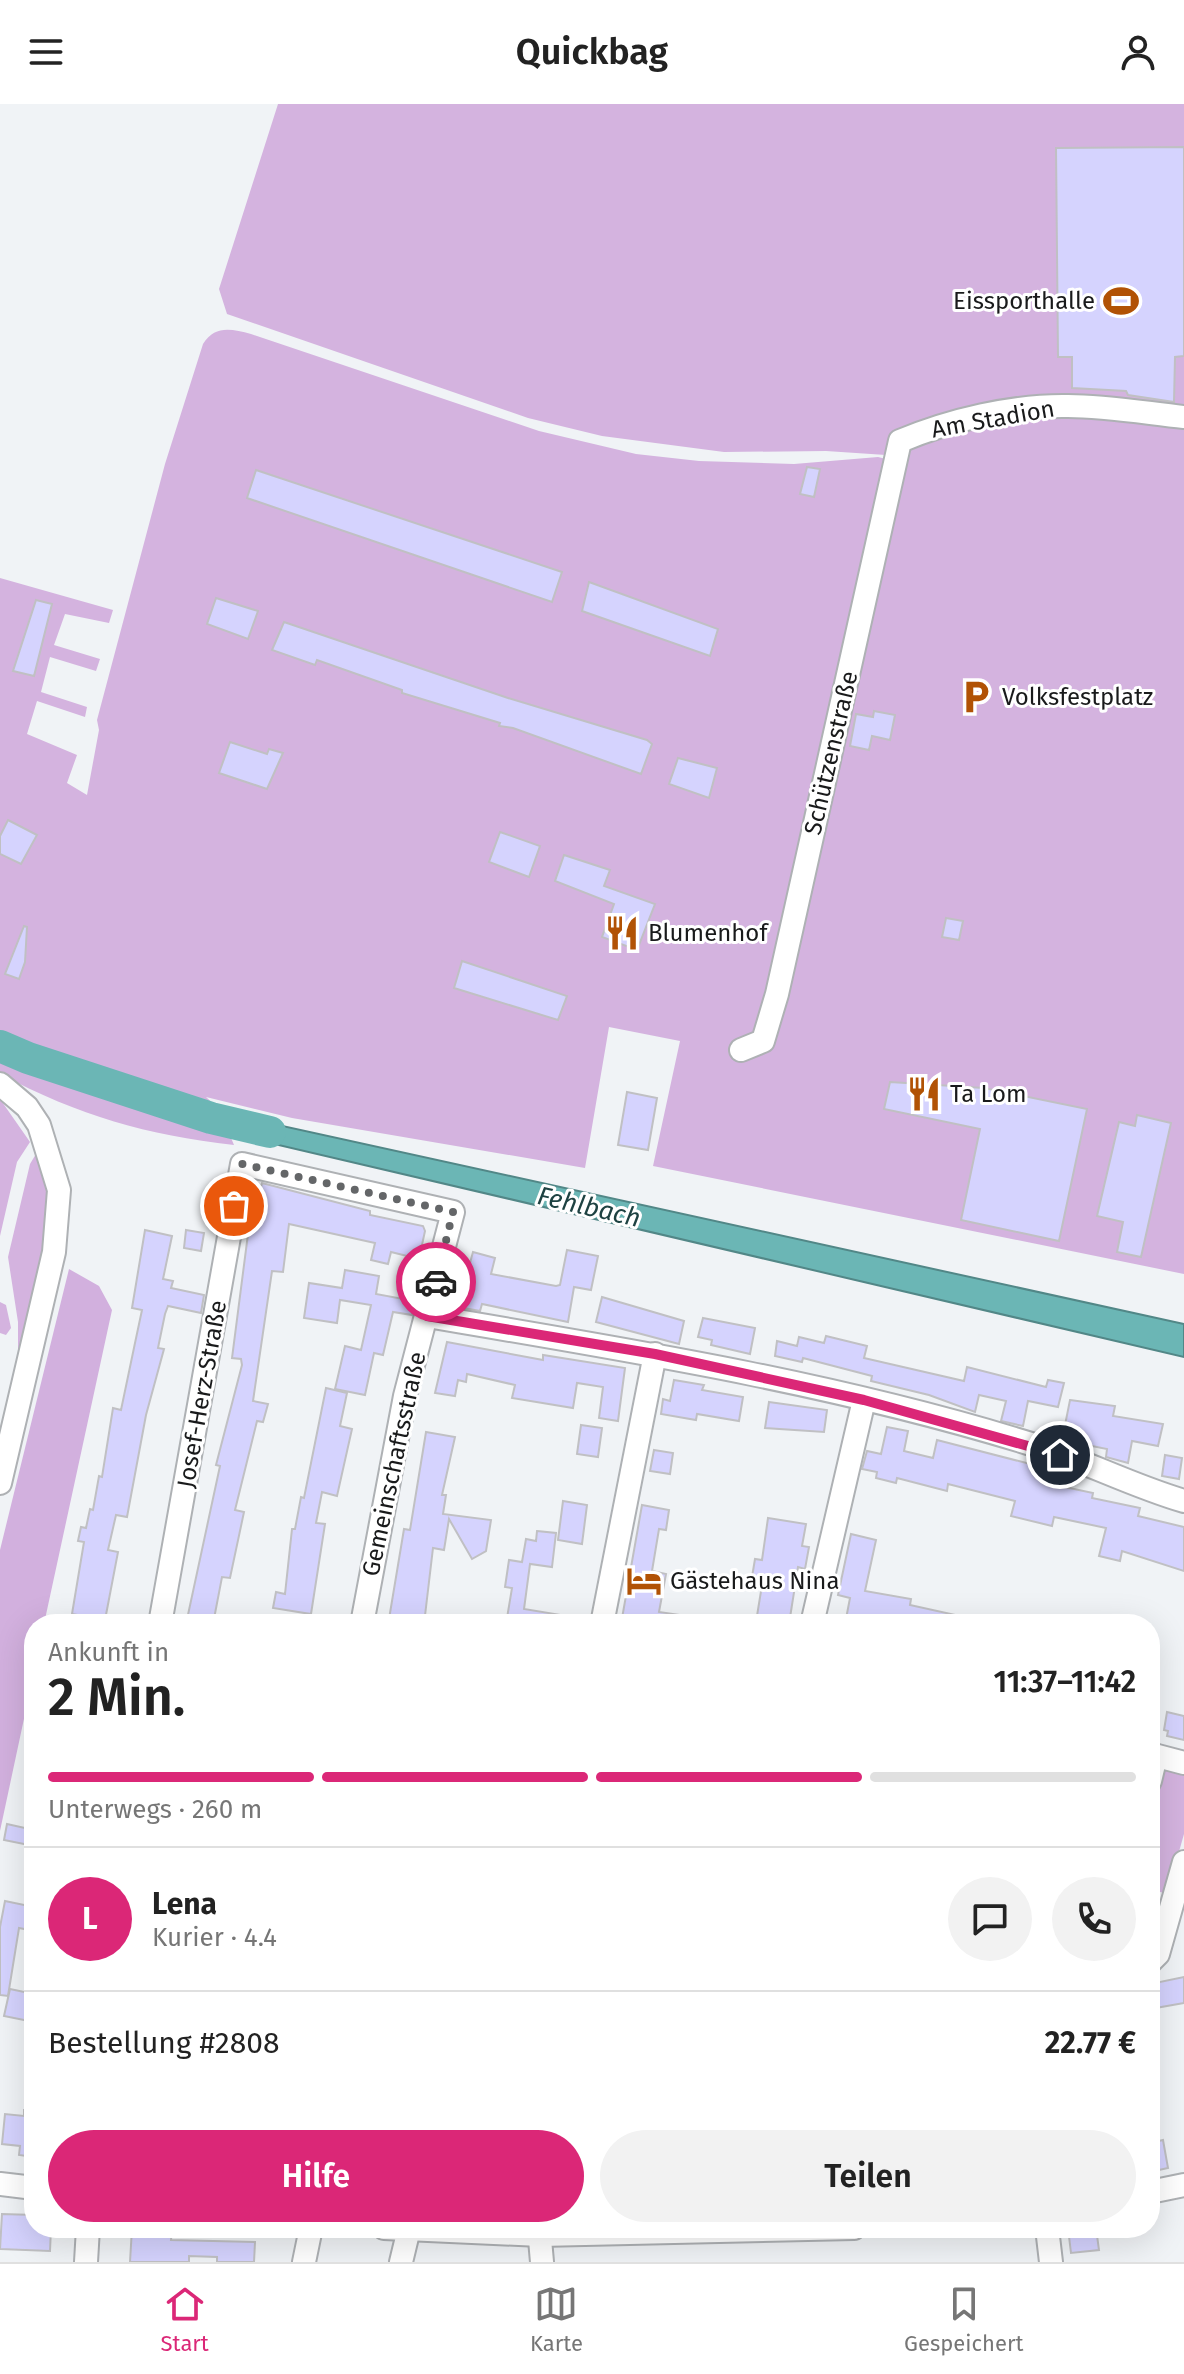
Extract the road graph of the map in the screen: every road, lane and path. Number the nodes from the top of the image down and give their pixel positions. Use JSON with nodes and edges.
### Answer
{"nodes":[{"id":1,"x":1184,"y":417,"type":"edge"},
{"id":2,"x":900,"y":441,"type":"joint"},
{"id":3,"x":741,"y":1050,"type":"dead end"},
{"id":4,"x":0,"y":1084,"type":"edge"},
{"id":5,"x":453,"y":1212,"type":"joint"},
{"id":6,"x":427,"y":1316,"type":"junction"},
{"id":7,"x":655,"y":1354,"type":"junction"},
{"id":8,"x":864,"y":1400,"type":"junction"},
{"id":9,"x":0,"y":1483,"type":"edge"},
{"id":10,"x":1184,"y":1501,"type":"edge"},
{"id":11,"x":162,"y":1614,"type":"edge"},
{"id":12,"x":364,"y":1614,"type":"edge"},
{"id":13,"x":604,"y":1614,"type":"edge"},
{"id":14,"x":814,"y":1614,"type":"edge"},
{"id":15,"x":1160,"y":1757,"type":"edge"},
{"id":16,"x":1184,"y":1763,"type":"edge"},
{"id":17,"x":1184,"y":1862,"type":"edge"},
{"id":18,"x":1160,"y":1937,"type":"edge"},
{"id":19,"x":0,"y":2184,"type":"edge"},
{"id":20,"x":1184,"y":2185,"type":"edge"},
{"id":21,"x":24,"y":2187,"type":"edge"},
{"id":22,"x":1160,"y":2190,"type":"edge"},
{"id":23,"x":87,"y":2238,"type":"edge"},
{"id":24,"x":309,"y":2238,"type":"edge"},
{"id":25,"x":407,"y":2238,"type":"edge"},
{"id":26,"x":540,"y":2238,"type":"edge"},
{"id":27,"x":1048,"y":2238,"type":"edge"},
{"id":28,"x":86,"y":2262,"type":"edge"},
{"id":29,"x":304,"y":2262,"type":"edge"},
{"id":30,"x":401,"y":2262,"type":"edge"},
{"id":31,"x":542,"y":2262,"type":"edge"},
{"id":32,"x":1051,"y":2262,"type":"edge"}],
"edges":[{"from":1,"to":2,"type":"street","name":"Am Stadion"},
{"from":2,"to":3,"type":"street","name":"Schützenstraße"},
{"from":4,"to":9,"type":"street"},
{"from":5,"to":6,"type":"street","name":"Gemeinschaftsstraße"},
{"from":5,"to":11,"type":"street","name":"Josef-Herz-Straße"},
{"from":6,"to":7,"type":"street"},
{"from":6,"to":12,"type":"street","name":"Gemeinschaftsstraße"},
{"from":7,"to":8,"type":"street"},
{"from":7,"to":13,"type":"street"},
{"from":8,"to":10,"type":"street"},
{"from":8,"to":14,"type":"street"},
{"from":15,"to":16,"type":"street"},
{"from":17,"to":18,"type":"street"},
{"from":19,"to":21,"type":"street"},
{"from":20,"to":22,"type":"street"},
{"from":23,"to":28,"type":"street"},
{"from":24,"to":29,"type":"street"},
{"from":25,"to":30,"type":"street"},
{"from":26,"to":31,"type":"street"},
{"from":27,"to":32,"type":"street"}]}
